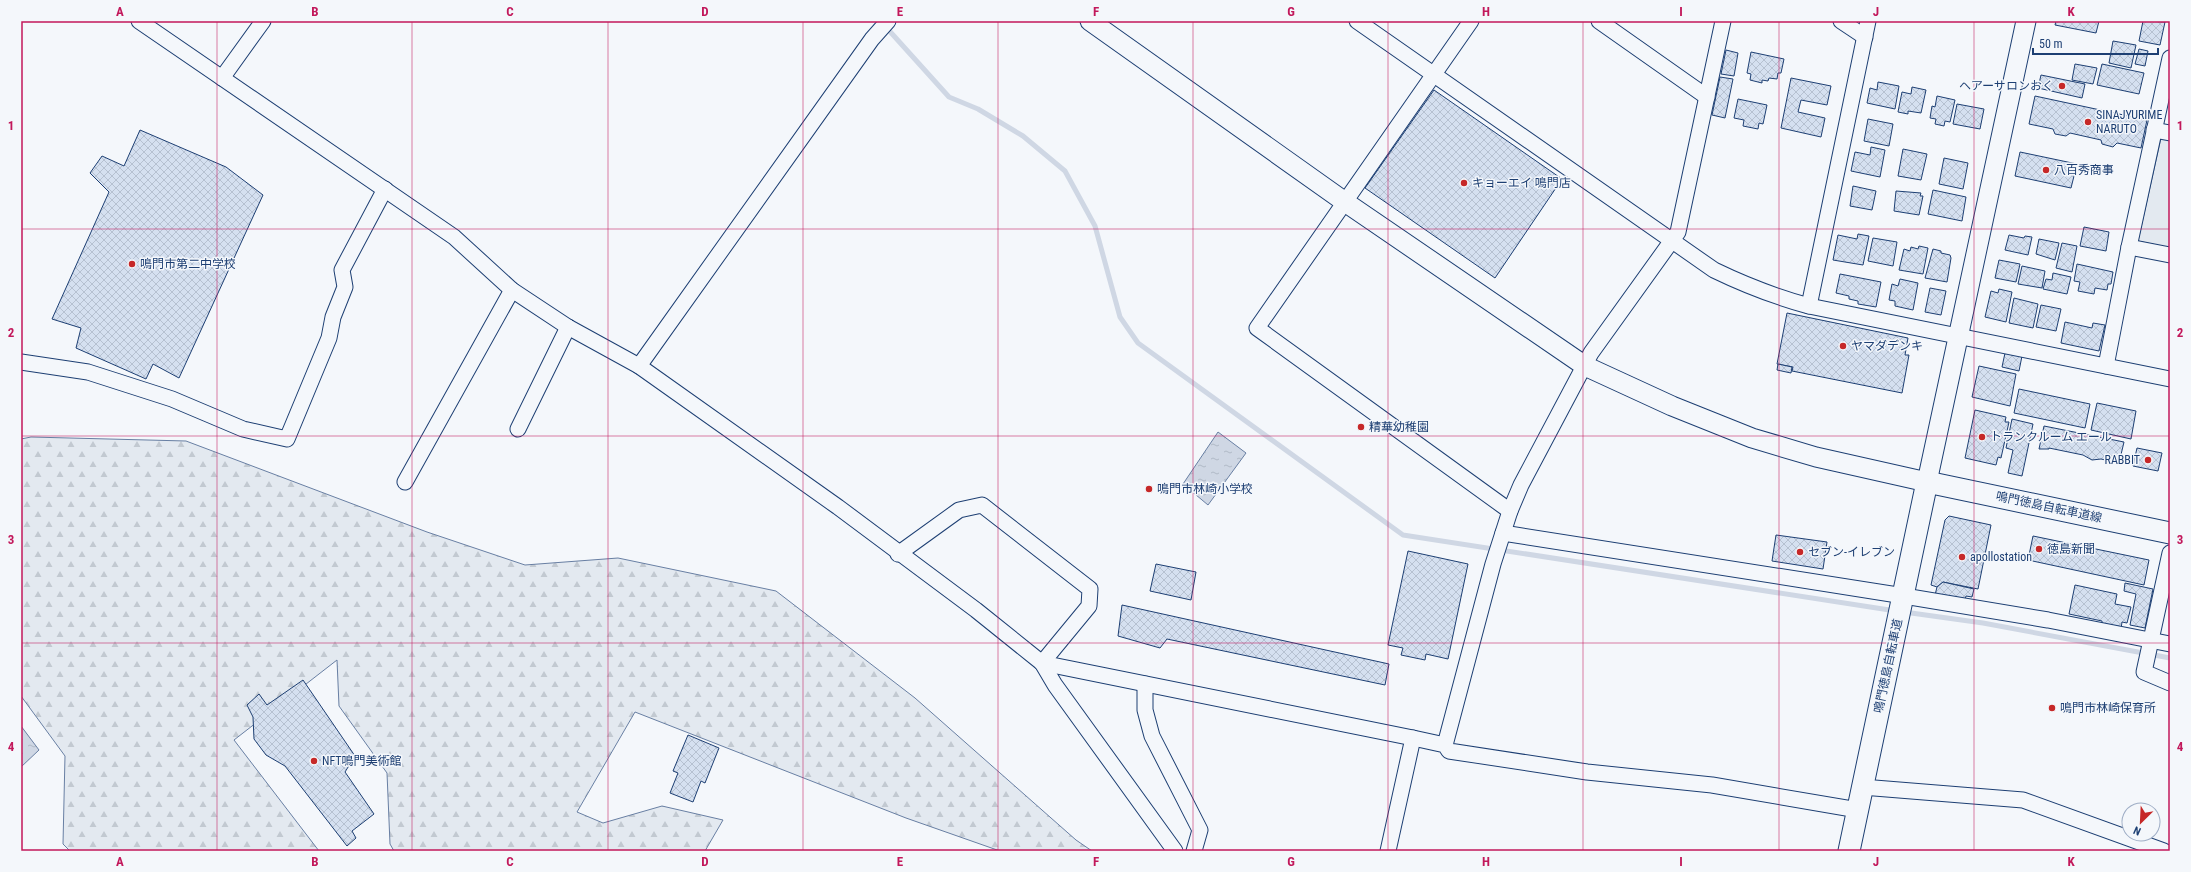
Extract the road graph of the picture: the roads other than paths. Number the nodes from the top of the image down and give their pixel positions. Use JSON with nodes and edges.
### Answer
{"nodes":[{"id":1,"x":139,"y":21,"type":"edge"},
{"id":2,"x":263,"y":21,"type":"edge"},
{"id":3,"x":888,"y":21,"type":"edge"},
{"id":4,"x":1090,"y":21,"type":"edge"},
{"id":5,"x":1357,"y":21,"type":"edge"},
{"id":6,"x":1471,"y":21,"type":"edge"},
{"id":7,"x":1599,"y":21,"type":"edge"},
{"id":8,"x":1723,"y":21,"type":"edge"},
{"id":9,"x":1841,"y":21,"type":"edge"},
{"id":10,"x":1868,"y":21,"type":"edge"},
{"id":11,"x":2026,"y":21,"type":"edge"},
{"id":12,"x":1865,"y":37,"type":"junction"},
{"id":13,"x":2170,"y":58,"type":"edge"},
{"id":14,"x":1433,"y":74,"type":"junction"},
{"id":15,"x":222,"y":78,"type":"junction"},
{"id":16,"x":1707,"y":97,"type":"junction"},
{"id":17,"x":2154,"y":130,"type":"junction"},
{"id":18,"x":2170,"y":133,"type":"edge"},
{"id":19,"x":385,"y":189,"type":"junction"},
{"id":20,"x":1345,"y":202,"type":"junction"},
{"id":21,"x":1672,"y":241,"type":"junction"},
{"id":22,"x":2129,"y":247,"type":"junction"},
{"id":23,"x":2170,"y":255,"type":"edge"},
{"id":24,"x":512,"y":290,"type":"junction"},
{"id":25,"x":1809,"y":306,"type":"junction"},
{"id":26,"x":568,"y":327,"type":"junction"},
{"id":27,"x":1959,"y":335,"type":"junction"},
{"id":28,"x":21,"y":362,"type":"edge"},
{"id":29,"x":639,"y":366,"type":"junction"},
{"id":30,"x":1584,"y":366,"type":"junction"},
{"id":31,"x":2106,"y":366,"type":"junction"},
{"id":32,"x":2170,"y":379,"type":"edge"},
{"id":33,"x":518,"y":429,"type":"dead end"},
{"id":34,"x":405,"y":482,"type":"dead end"},
{"id":35,"x":1927,"y":482,"type":"junction"},
{"id":36,"x":1510,"y":511,"type":"junction"},
{"id":37,"x":2170,"y":533,"type":"edge"},
{"id":38,"x":1502,"y":536,"type":"junction"},
{"id":39,"x":2170,"y":553,"type":"edge"},
{"id":40,"x":898,"y":554,"type":"junction"},
{"id":41,"x":1903,"y":598,"type":"junction"},
{"id":42,"x":2151,"y":642,"type":"junction"},
{"id":43,"x":2170,"y":644,"type":"edge"},
{"id":44,"x":1042,"y":663,"type":"junction"},
{"id":45,"x":2170,"y":683,"type":"edge"},
{"id":46,"x":1145,"y":684,"type":"junction"},
{"id":47,"x":1413,"y":738,"type":"junction"},
{"id":48,"x":1445,"y":745,"type":"junction"},
{"id":49,"x":1862,"y":787,"type":"junction"},
{"id":50,"x":1858,"y":810,"type":"junction"},
{"id":51,"x":1176,"y":851,"type":"edge"},
{"id":52,"x":1194,"y":851,"type":"edge"},
{"id":53,"x":1388,"y":851,"type":"edge"},
{"id":54,"x":1849,"y":851,"type":"edge"},
{"id":55,"x":2164,"y":851,"type":"edge"}],
"edges":[{"from":1,"to":15,"type":"street"},
{"from":2,"to":15,"type":"street"},
{"from":3,"to":29,"type":"street"},
{"from":4,"to":20,"type":"street"},
{"from":5,"to":14,"type":"street"},
{"from":6,"to":14,"type":"street"},
{"from":7,"to":16,"type":"street"},
{"from":8,"to":16,"type":"street"},
{"from":9,"to":12,"type":"street"},
{"from":10,"to":12,"type":"street"},
{"from":11,"to":27,"type":"street"},
{"from":12,"to":25,"type":"street"},
{"from":13,"to":17,"type":"street"},
{"from":14,"to":20,"type":"street"},
{"from":14,"to":21,"type":"street"},
{"from":15,"to":19,"type":"street"},
{"from":16,"to":21,"type":"street"},
{"from":17,"to":18,"type":"street"},
{"from":17,"to":22,"type":"street"},
{"from":19,"to":24,"type":"street"},
{"from":19,"to":28,"type":"street"},
{"from":20,"to":30,"type":"street"},
{"from":20,"to":36,"type":"street"},
{"from":21,"to":25,"type":"street"},
{"from":21,"to":30,"type":"street"},
{"from":22,"to":23,"type":"street"},
{"from":22,"to":31,"type":"street"},
{"from":24,"to":26,"type":"street"},
{"from":24,"to":34,"type":"street"},
{"from":25,"to":27,"type":"street"},
{"from":26,"to":29,"type":"street"},
{"from":26,"to":33,"type":"street"},
{"from":27,"to":31,"type":"street"},
{"from":27,"to":35,"type":"street"},
{"from":29,"to":40,"type":"street"},
{"from":30,"to":35,"type":"street"},
{"from":30,"to":36,"type":"street"},
{"from":31,"to":32,"type":"street"},
{"from":35,"to":37,"type":"main road","name":"鳴門徳島自転車道線"},
{"from":35,"to":41,"type":"main road","name":"鳴門徳島自転車道"},
{"from":36,"to":38,"type":"street"},
{"from":38,"to":41,"type":"street"},
{"from":38,"to":48,"type":"street"},
{"from":39,"to":42,"type":"street"},
{"from":40,"to":44,"type":"street"},
{"from":40,"to":44,"type":"street"},
{"from":41,"to":42,"type":"street"},
{"from":41,"to":49,"type":"main road","name":"鳴門徳島自転車道"},
{"from":42,"to":43,"type":"street"},
{"from":42,"to":45,"type":"street"},
{"from":44,"to":46,"type":"street"},
{"from":44,"to":51,"type":"street"},
{"from":46,"to":47,"type":"street"},
{"from":46,"to":52,"type":"street"},
{"from":47,"to":48,"type":"street"},
{"from":47,"to":53,"type":"street"},
{"from":48,"to":50,"type":"street"},
{"from":49,"to":50,"type":"main road","name":"鳴門徳島自転車道"},
{"from":49,"to":55,"type":"street"},
{"from":50,"to":54,"type":"main road","name":"鳴門徳島自転車道"}]}
